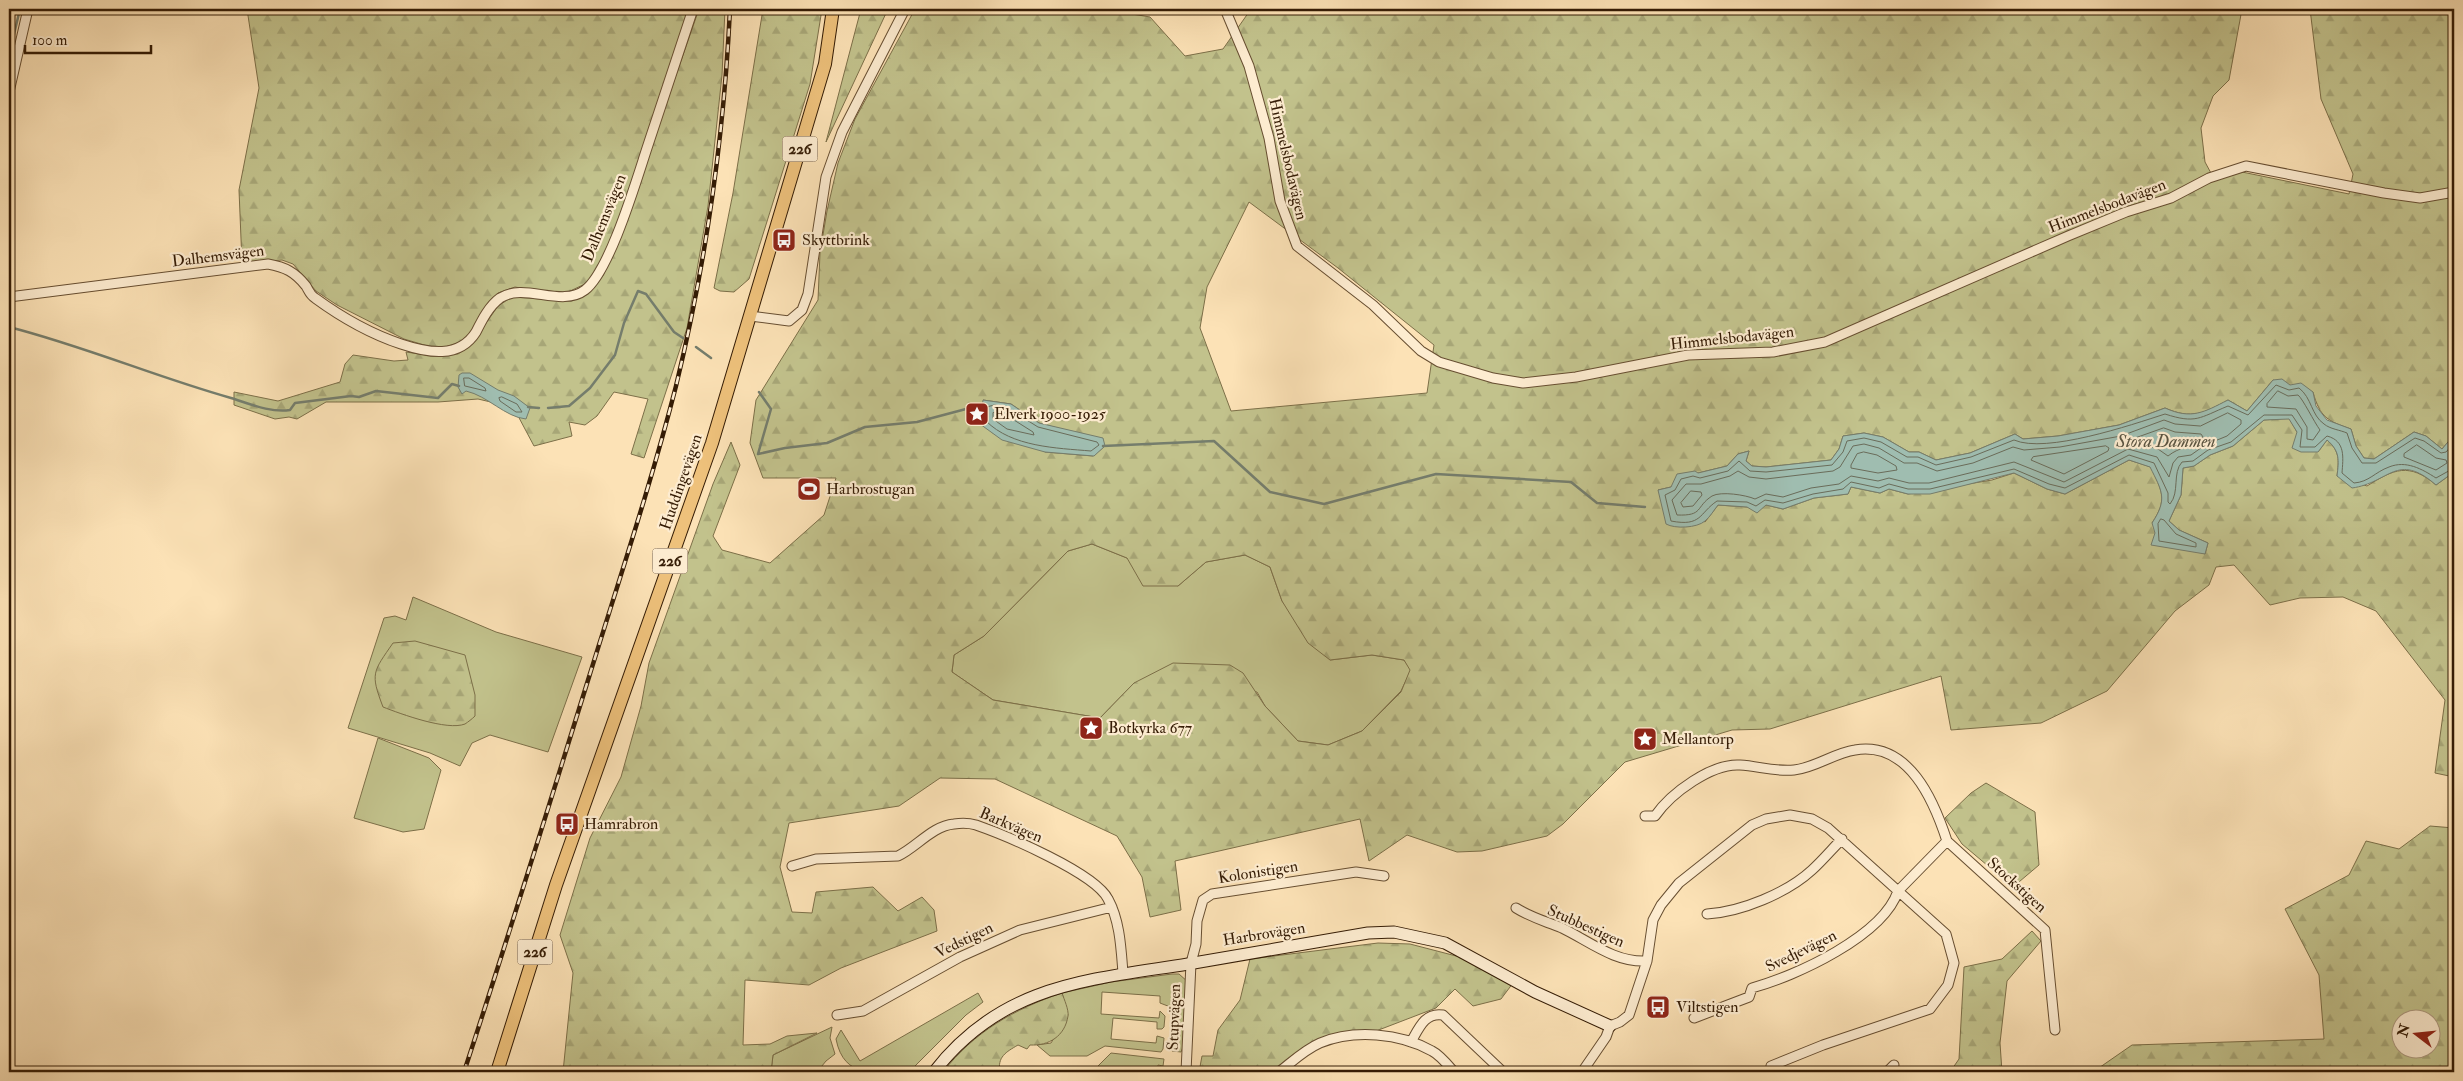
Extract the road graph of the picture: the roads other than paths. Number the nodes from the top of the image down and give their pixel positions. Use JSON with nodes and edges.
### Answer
{"nodes":[{"id":1,"x":28,"y":9,"type":"edge"},
{"id":2,"x":693,"y":9,"type":"edge"},
{"id":3,"x":833,"y":9,"type":"edge"},
{"id":4,"x":905,"y":9,"type":"edge"},
{"id":5,"x":1225,"y":9,"type":"edge"},
{"id":6,"x":9,"y":92,"type":"edge"},
{"id":7,"x":2454,"y":192,"type":"edge"},
{"id":8,"x":9,"y":297,"type":"edge"},
{"id":9,"x":750,"y":316,"type":"junction"},
{"id":10,"x":1645,"y":816,"type":"dead end"},
{"id":11,"x":1842,"y":839,"type":"junction"},
{"id":12,"x":1947,"y":841,"type":"junction"},
{"id":13,"x":792,"y":866,"type":"dead end"},
{"id":14,"x":1384,"y":876,"type":"dead end"},
{"id":15,"x":1898,"y":891,"type":"junction"},
{"id":16,"x":1112,"y":907,"type":"junction"},
{"id":17,"x":1516,"y":908,"type":"dead end"},
{"id":18,"x":1707,"y":914,"type":"dead end"},
{"id":19,"x":1647,"y":961,"type":"junction"},
{"id":20,"x":1190,"y":963,"type":"junction"},
{"id":21,"x":1123,"y":973,"type":"junction"},
{"id":22,"x":837,"y":1015,"type":"dead end"},
{"id":23,"x":1694,"y":1018,"type":"dead end"},
{"id":24,"x":1610,"y":1026,"type":"junction"},
{"id":25,"x":2055,"y":1030,"type":"dead end"},
{"id":26,"x":1411,"y":1042,"type":"junction"},
{"id":27,"x":1894,"y":1065,"type":"dead end"},
{"id":28,"x":497,"y":1072,"type":"edge"},
{"id":29,"x":934,"y":1072,"type":"edge"},
{"id":30,"x":1186,"y":1072,"type":"edge"},
{"id":31,"x":1279,"y":1072,"type":"edge"},
{"id":32,"x":1454,"y":1072,"type":"edge"},
{"id":33,"x":1503,"y":1072,"type":"edge"},
{"id":34,"x":1582,"y":1072,"type":"edge"},
{"id":35,"x":1773,"y":1072,"type":"edge"},
{"id":36,"x":1887,"y":1072,"type":"edge"}],
"edges":[{"from":1,"to":6,"type":"street"},
{"from":2,"to":8,"type":"street","name":"Dalhemsvägen"},
{"from":3,"to":9,"type":"main road","name":"Huddingevägen","number":"226"},
{"from":4,"to":9,"type":"street"},
{"from":5,"to":7,"type":"street","name":"Himmelsbodavägen"},
{"from":9,"to":28,"type":"main road","name":"Huddingevägen","number":"226"},
{"from":10,"to":12,"type":"street"},
{"from":11,"to":15,"type":"street"},
{"from":11,"to":18,"type":"street"},
{"from":11,"to":19,"type":"street"},
{"from":12,"to":15,"type":"street"},
{"from":12,"to":25,"type":"street","name":"Stockstigen"},
{"from":13,"to":16,"type":"street","name":"Barkvägen"},
{"from":14,"to":20,"type":"street","name":"Kolonistigen"},
{"from":15,"to":23,"type":"street","name":"Svedjevägen"},
{"from":15,"to":35,"type":"street"},
{"from":16,"to":21,"type":"street","name":"Barkvägen"},
{"from":16,"to":22,"type":"street","name":"Vedstigen"},
{"from":17,"to":19,"type":"street","name":"Stubbestigen"},
{"from":19,"to":24,"type":"street"},
{"from":20,"to":21,"type":"street","name":"Harbrovägen"},
{"from":20,"to":24,"type":"street","name":"Harbrovägen"},
{"from":20,"to":30,"type":"street","name":"Stupvägen"},
{"from":21,"to":29,"type":"street","name":"Harbrovägen"},
{"from":24,"to":34,"type":"street"},
{"from":26,"to":31,"type":"street"},
{"from":26,"to":32,"type":"street"},
{"from":26,"to":33,"type":"street"},
{"from":27,"to":36,"type":"street"}]}
